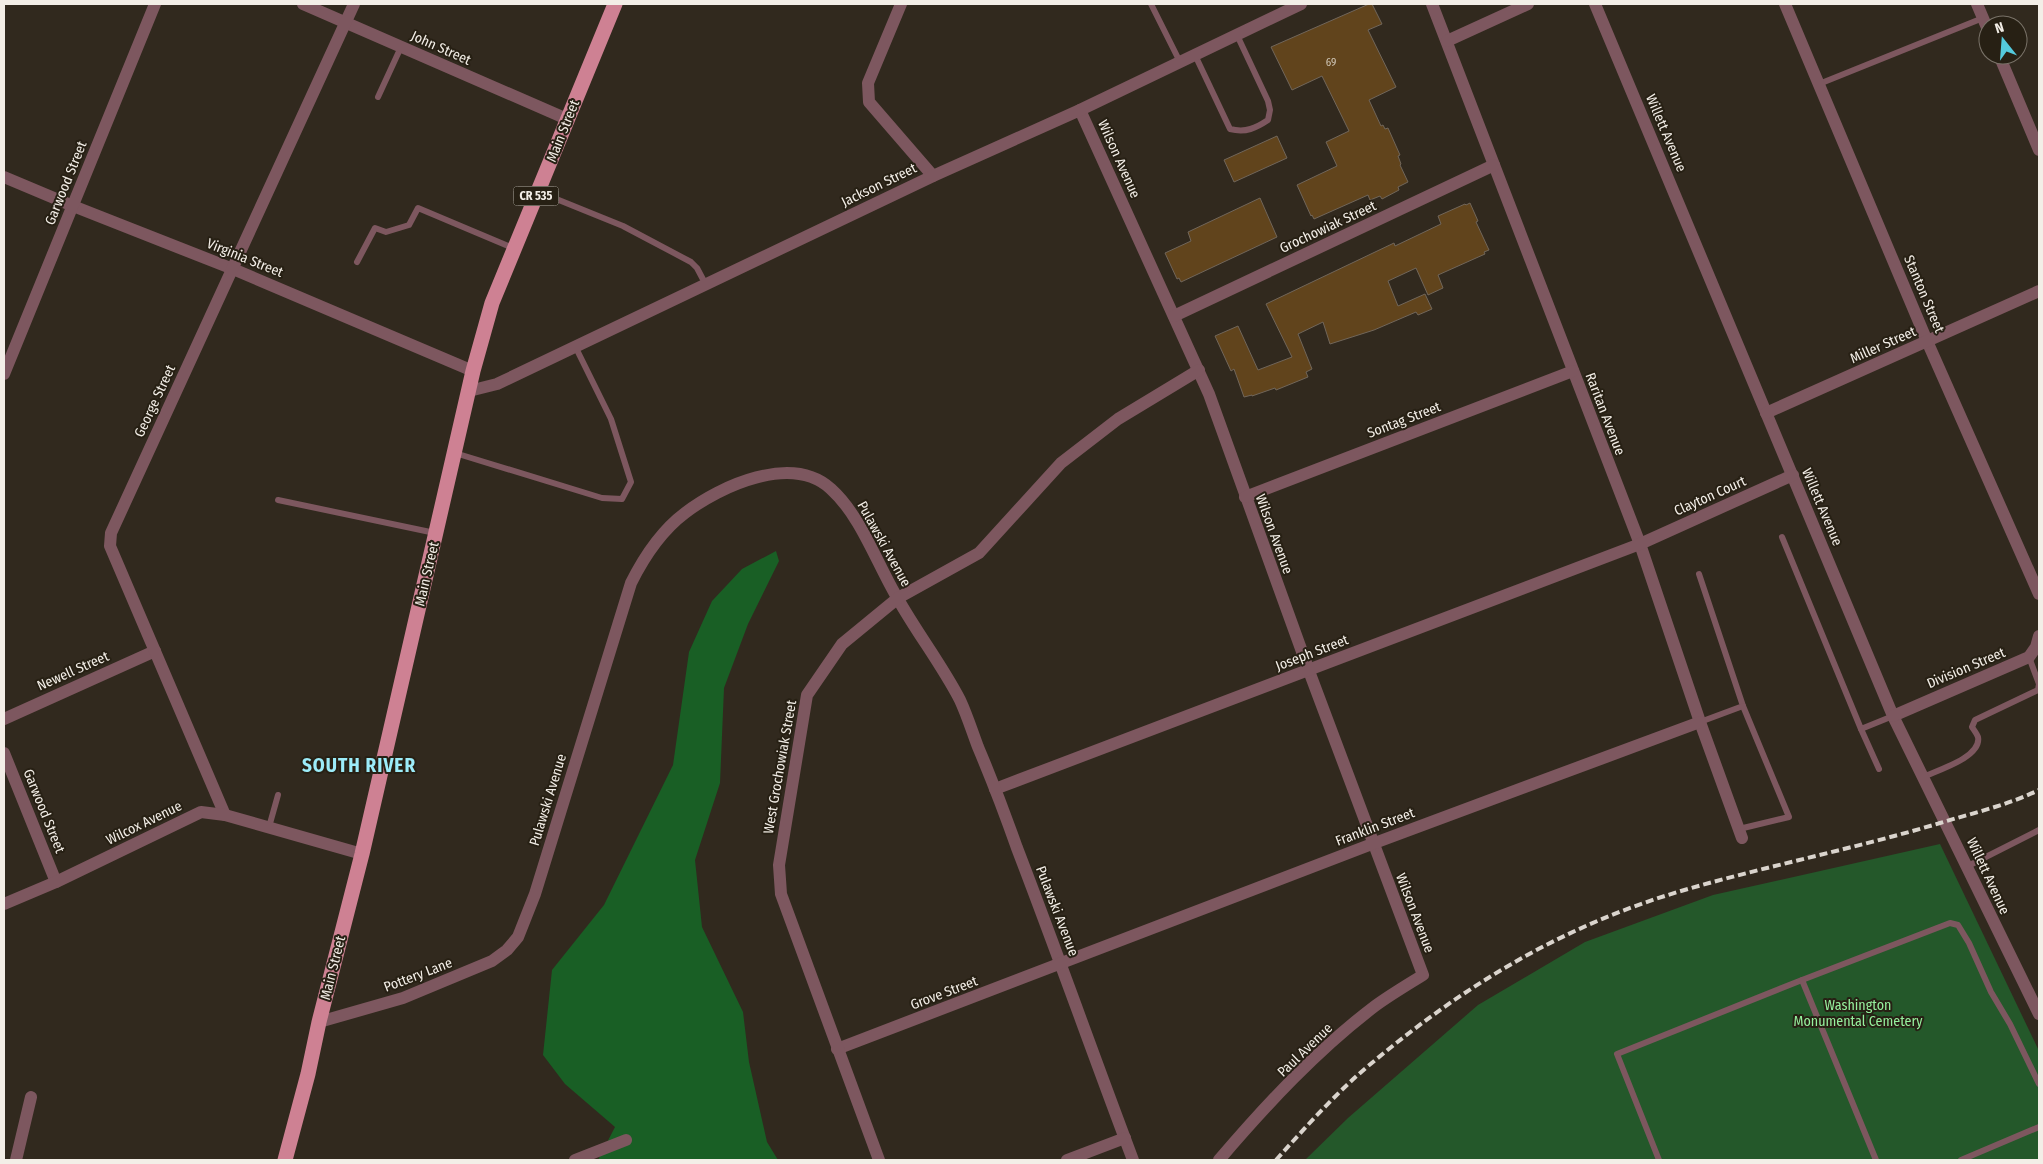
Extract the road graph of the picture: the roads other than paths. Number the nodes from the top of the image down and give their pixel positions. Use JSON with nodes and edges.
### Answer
{"nodes":[{"id":1,"x":156,"y":4,"type":"edge"},
{"id":2,"x":303,"y":4,"type":"edge"},
{"id":3,"x":354,"y":4,"type":"edge"},
{"id":4,"x":615,"y":4,"type":"edge"},
{"id":5,"x":901,"y":4,"type":"edge"},
{"id":6,"x":1151,"y":4,"type":"edge"},
{"id":7,"x":1301,"y":4,"type":"edge"},
{"id":8,"x":1432,"y":4,"type":"edge"},
{"id":9,"x":1528,"y":4,"type":"edge"},
{"id":10,"x":1595,"y":4,"type":"edge"},
{"id":11,"x":1785,"y":4,"type":"edge"},
{"id":12,"x":346,"y":22,"type":"junction"},
{"id":13,"x":1978,"y":27,"type":"edge"},
{"id":14,"x":1237,"y":34,"type":"junction"},
{"id":15,"x":1446,"y":41,"type":"junction"},
{"id":16,"x":401,"y":46,"type":"junction"},
{"id":17,"x":1195,"y":55,"type":"junction"},
{"id":18,"x":1180,"y":62,"type":"junction"},
{"id":19,"x":2003,"y":65,"type":"edge"},
{"id":20,"x":1819,"y":84,"type":"junction"},
{"id":21,"x":378,"y":97,"type":"dead end"},
{"id":22,"x":1080,"y":110,"type":"junction"},
{"id":23,"x":567,"y":120,"type":"junction"},
{"id":24,"x":2039,"y":150,"type":"edge"},
{"id":25,"x":1494,"y":165,"type":"junction"},
{"id":26,"x":933,"y":176,"type":"junction"},
{"id":27,"x":4,"y":177,"type":"edge"},
{"id":28,"x":538,"y":192,"type":"junction"},
{"id":29,"x":73,"y":206,"type":"junction"},
{"id":30,"x":514,"y":249,"type":"junction"},
{"id":31,"x":357,"y":262,"type":"dead end"},
{"id":32,"x":233,"y":269,"type":"junction"},
{"id":33,"x":706,"y":284,"type":"junction"},
{"id":34,"x":2039,"y":292,"type":"edge"},
{"id":35,"x":1174,"y":316,"type":"junction"},
{"id":36,"x":1927,"y":341,"type":"junction"},
{"id":37,"x":575,"y":346,"type":"junction"},
{"id":38,"x":1199,"y":370,"type":"junction"},
{"id":39,"x":473,"y":371,"type":"junction"},
{"id":40,"x":1573,"y":371,"type":"junction"},
{"id":41,"x":4,"y":374,"type":"edge"},
{"id":42,"x":469,"y":391,"type":"junction"},
{"id":43,"x":1766,"y":413,"type":"junction"},
{"id":44,"x":455,"y":453,"type":"junction"},
{"id":45,"x":1793,"y":475,"type":"junction"},
{"id":46,"x":1245,"y":496,"type":"junction"},
{"id":47,"x":278,"y":500,"type":"dead end"},
{"id":48,"x":436,"y":534,"type":"junction"},
{"id":49,"x":1782,"y":536,"type":"dead end"},
{"id":50,"x":1640,"y":544,"type":"junction"},
{"id":51,"x":1699,"y":574,"type":"dead end"},
{"id":52,"x":2039,"y":594,"type":"edge"},
{"id":53,"x":898,"y":598,"type":"junction"},
{"id":54,"x":2039,"y":636,"type":"edge"},
{"id":55,"x":155,"y":651,"type":"junction"},
{"id":56,"x":2029,"y":658,"type":"junction"},
{"id":57,"x":1309,"y":671,"type":"junction"},
{"id":58,"x":1743,"y":706,"type":"junction"},
{"id":59,"x":1893,"y":716,"type":"junction"},
{"id":60,"x":4,"y":719,"type":"edge"},
{"id":61,"x":1700,"y":722,"type":"junction"},
{"id":62,"x":1861,"y":729,"type":"junction"},
{"id":63,"x":4,"y":753,"type":"edge"},
{"id":64,"x":1879,"y":769,"type":"dead end"},
{"id":65,"x":1923,"y":777,"type":"junction"},
{"id":66,"x":995,"y":789,"type":"junction"},
{"id":67,"x":278,"y":795,"type":"dead end"},
{"id":68,"x":225,"y":814,"type":"junction"},
{"id":69,"x":269,"y":827,"type":"junction"},
{"id":70,"x":2039,"y":830,"type":"edge"},
{"id":71,"x":1741,"y":833,"type":"joint"},
{"id":72,"x":1372,"y":844,"type":"junction"},
{"id":73,"x":362,"y":854,"type":"junction"},
{"id":74,"x":1968,"y":866,"type":"junction"},
{"id":75,"x":56,"y":882,"type":"junction"},
{"id":76,"x":4,"y":904,"type":"edge"},
{"id":77,"x":518,"y":937,"type":"joint"},
{"id":78,"x":1061,"y":964,"type":"junction"},
{"id":79,"x":1423,"y":975,"type":"joint"},
{"id":80,"x":1802,"y":980,"type":"junction"},
{"id":81,"x":2039,"y":1014,"type":"edge"},
{"id":82,"x":319,"y":1022,"type":"junction"},
{"id":83,"x":837,"y":1049,"type":"junction"},
{"id":84,"x":2039,"y":1084,"type":"edge"},
{"id":85,"x":31,"y":1097,"type":"dead end"},
{"id":86,"x":2039,"y":1127,"type":"edge"},
{"id":87,"x":1125,"y":1138,"type":"junction"},
{"id":88,"x":626,"y":1140,"type":"dead end"},
{"id":89,"x":16,"y":1160,"type":"edge"},
{"id":90,"x":285,"y":1160,"type":"edge"},
{"id":91,"x":575,"y":1160,"type":"edge"},
{"id":92,"x":879,"y":1160,"type":"edge"},
{"id":93,"x":1067,"y":1160,"type":"edge"},
{"id":94,"x":1133,"y":1160,"type":"edge"},
{"id":95,"x":1220,"y":1160,"type":"edge"},
{"id":96,"x":1659,"y":1160,"type":"edge"},
{"id":97,"x":1876,"y":1160,"type":"edge"},
{"id":98,"x":1960,"y":1160,"type":"edge"}],
"edges":[{"from":1,"to":29,"type":"street","name":"Garwood Street"},
{"from":2,"to":12,"type":"street","name":"John Street"},
{"from":3,"to":12,"type":"street","name":"George Street"},
{"from":4,"to":23,"type":"main road","name":"Main Street","number":"CR 535"},
{"from":5,"to":26,"type":"street"},
{"from":6,"to":18,"type":"lane"},
{"from":7,"to":14,"type":"street","name":"Jackson Street"},
{"from":8,"to":15,"type":"street","name":"Raritan Avenue"},
{"from":9,"to":15,"type":"street"},
{"from":10,"to":43,"type":"street","name":"Willett Avenue"},
{"from":11,"to":20,"type":"street","name":"Stanton Street"},
{"from":12,"to":16,"type":"street","name":"John Street"},
{"from":12,"to":32,"type":"street","name":"George Street"},
{"from":13,"to":20,"type":"lane"},
{"from":14,"to":17,"type":"street","name":"Jackson Street"},
{"from":14,"to":17,"type":"lane"},
{"from":15,"to":25,"type":"street","name":"Raritan Avenue"},
{"from":16,"to":21,"type":"lane"},
{"from":16,"to":23,"type":"street","name":"John Street"},
{"from":17,"to":18,"type":"street","name":"Jackson Street"},
{"from":18,"to":22,"type":"street","name":"Jackson Street"},
{"from":19,"to":24,"type":"street"},
{"from":20,"to":36,"type":"street","name":"Stanton Street"},
{"from":22,"to":26,"type":"street","name":"Jackson Street"},
{"from":22,"to":35,"type":"street","name":"Wilson Avenue"},
{"from":23,"to":28,"type":"main road","name":"Main Street","number":"CR 535"},
{"from":25,"to":35,"type":"street","name":"Grochowiak Street"},
{"from":25,"to":40,"type":"street","name":"Raritan Avenue"},
{"from":26,"to":33,"type":"street","name":"Jackson Street"},
{"from":27,"to":29,"type":"street","name":"Virginia Street"},
{"from":28,"to":30,"type":"main road","name":"Main Street","number":"CR 535"},
{"from":28,"to":33,"type":"lane"},
{"from":29,"to":32,"type":"street","name":"Virginia Street"},
{"from":29,"to":41,"type":"street","name":"Garwood Street"},
{"from":30,"to":31,"type":"lane"},
{"from":30,"to":39,"type":"main road","name":"Main Street","number":"CR 535"},
{"from":32,"to":39,"type":"street","name":"Virginia Street"},
{"from":32,"to":55,"type":"street","name":"George Street"},
{"from":33,"to":37,"type":"street","name":"Jackson Street"},
{"from":34,"to":36,"type":"street","name":"Miller Street"},
{"from":35,"to":38,"type":"street","name":"Wilson Avenue"},
{"from":36,"to":43,"type":"street","name":"Miller Street"},
{"from":36,"to":52,"type":"street","name":"Stanton Street"},
{"from":37,"to":42,"type":"street","name":"Jackson Street"},
{"from":37,"to":44,"type":"lane"},
{"from":38,"to":46,"type":"street","name":"Wilson Avenue"},
{"from":38,"to":53,"type":"street","name":"West Grochowiak Street"},
{"from":39,"to":42,"type":"main road","name":"Main Street","number":"CR 535"},
{"from":40,"to":46,"type":"street","name":"Sontag Street"},
{"from":40,"to":50,"type":"street","name":"Raritan Avenue"},
{"from":42,"to":44,"type":"main road","name":"Main Street","number":"CR 535"},
{"from":43,"to":45,"type":"street","name":"Willett Avenue"},
{"from":44,"to":48,"type":"main road","name":"Main Street","number":"CR 535"},
{"from":45,"to":50,"type":"street","name":"Clayton Court"},
{"from":45,"to":59,"type":"street","name":"Willett Avenue"},
{"from":46,"to":57,"type":"street","name":"Wilson Avenue"},
{"from":47,"to":48,"type":"lane"},
{"from":48,"to":73,"type":"main road","name":"Main Street","number":"CR 535"},
{"from":49,"to":62,"type":"lane"},
{"from":50,"to":57,"type":"street","name":"Joseph Street"},
{"from":50,"to":61,"type":"street","name":"Raritan Avenue"},
{"from":51,"to":58,"type":"lane"},
{"from":53,"to":66,"type":"street","name":"Pulawski Avenue"},
{"from":53,"to":77,"type":"street","name":"Pulawski Avenue"},
{"from":53,"to":83,"type":"street","name":"West Grochowiak Street"},
{"from":54,"to":56,"type":"street"},
{"from":55,"to":60,"type":"street","name":"Newell Street"},
{"from":55,"to":68,"type":"street","name":"George Street"},
{"from":56,"to":59,"type":"street","name":"Division Street"},
{"from":56,"to":65,"type":"lane"},
{"from":57,"to":66,"type":"street","name":"Joseph Street"},
{"from":57,"to":72,"type":"street","name":"Wilson Avenue"},
{"from":58,"to":61,"type":"lane"},
{"from":58,"to":71,"type":"lane"},
{"from":59,"to":62,"type":"lane"},
{"from":59,"to":65,"type":"street","name":"Willett Avenue"},
{"from":61,"to":71,"type":"street","name":"Raritan Avenue"},
{"from":61,"to":72,"type":"street","name":"Franklin Street"},
{"from":62,"to":64,"type":"lane"},
{"from":63,"to":75,"type":"street","name":"Garwood Street"},
{"from":65,"to":74,"type":"street","name":"Willett Avenue"},
{"from":66,"to":78,"type":"street","name":"Pulawski Avenue"},
{"from":67,"to":69,"type":"lane"},
{"from":68,"to":69,"type":"street","name":"Wilcox Avenue"},
{"from":68,"to":75,"type":"street","name":"Wilcox Avenue"},
{"from":69,"to":73,"type":"street","name":"Wilcox Avenue"},
{"from":70,"to":74,"type":"lane"},
{"from":72,"to":78,"type":"street","name":"Franklin Street"},
{"from":72,"to":79,"type":"street","name":"Wilson Avenue"},
{"from":73,"to":82,"type":"main road","name":"Main Street","number":"CR 535"},
{"from":74,"to":81,"type":"street","name":"Willett Avenue"},
{"from":75,"to":76,"type":"street","name":"Wilcox Avenue"},
{"from":77,"to":82,"type":"street","name":"Pottery Lane"},
{"from":78,"to":83,"type":"street","name":"Grove Street"},
{"from":78,"to":87,"type":"street","name":"Pulawski Avenue"},
{"from":79,"to":95,"type":"street","name":"Paul Avenue"},
{"from":80,"to":84,"type":"lane"},
{"from":80,"to":96,"type":"lane"},
{"from":80,"to":97,"type":"lane"},
{"from":82,"to":90,"type":"main road","name":"Main Street","number":"CR 535"},
{"from":83,"to":92,"type":"street","name":"West Grochowiak Street"},
{"from":85,"to":89,"type":"street"},
{"from":86,"to":98,"type":"lane"},
{"from":87,"to":93,"type":"street"},
{"from":87,"to":94,"type":"street","name":"Pulawski Avenue"},
{"from":88,"to":91,"type":"street"}]}
